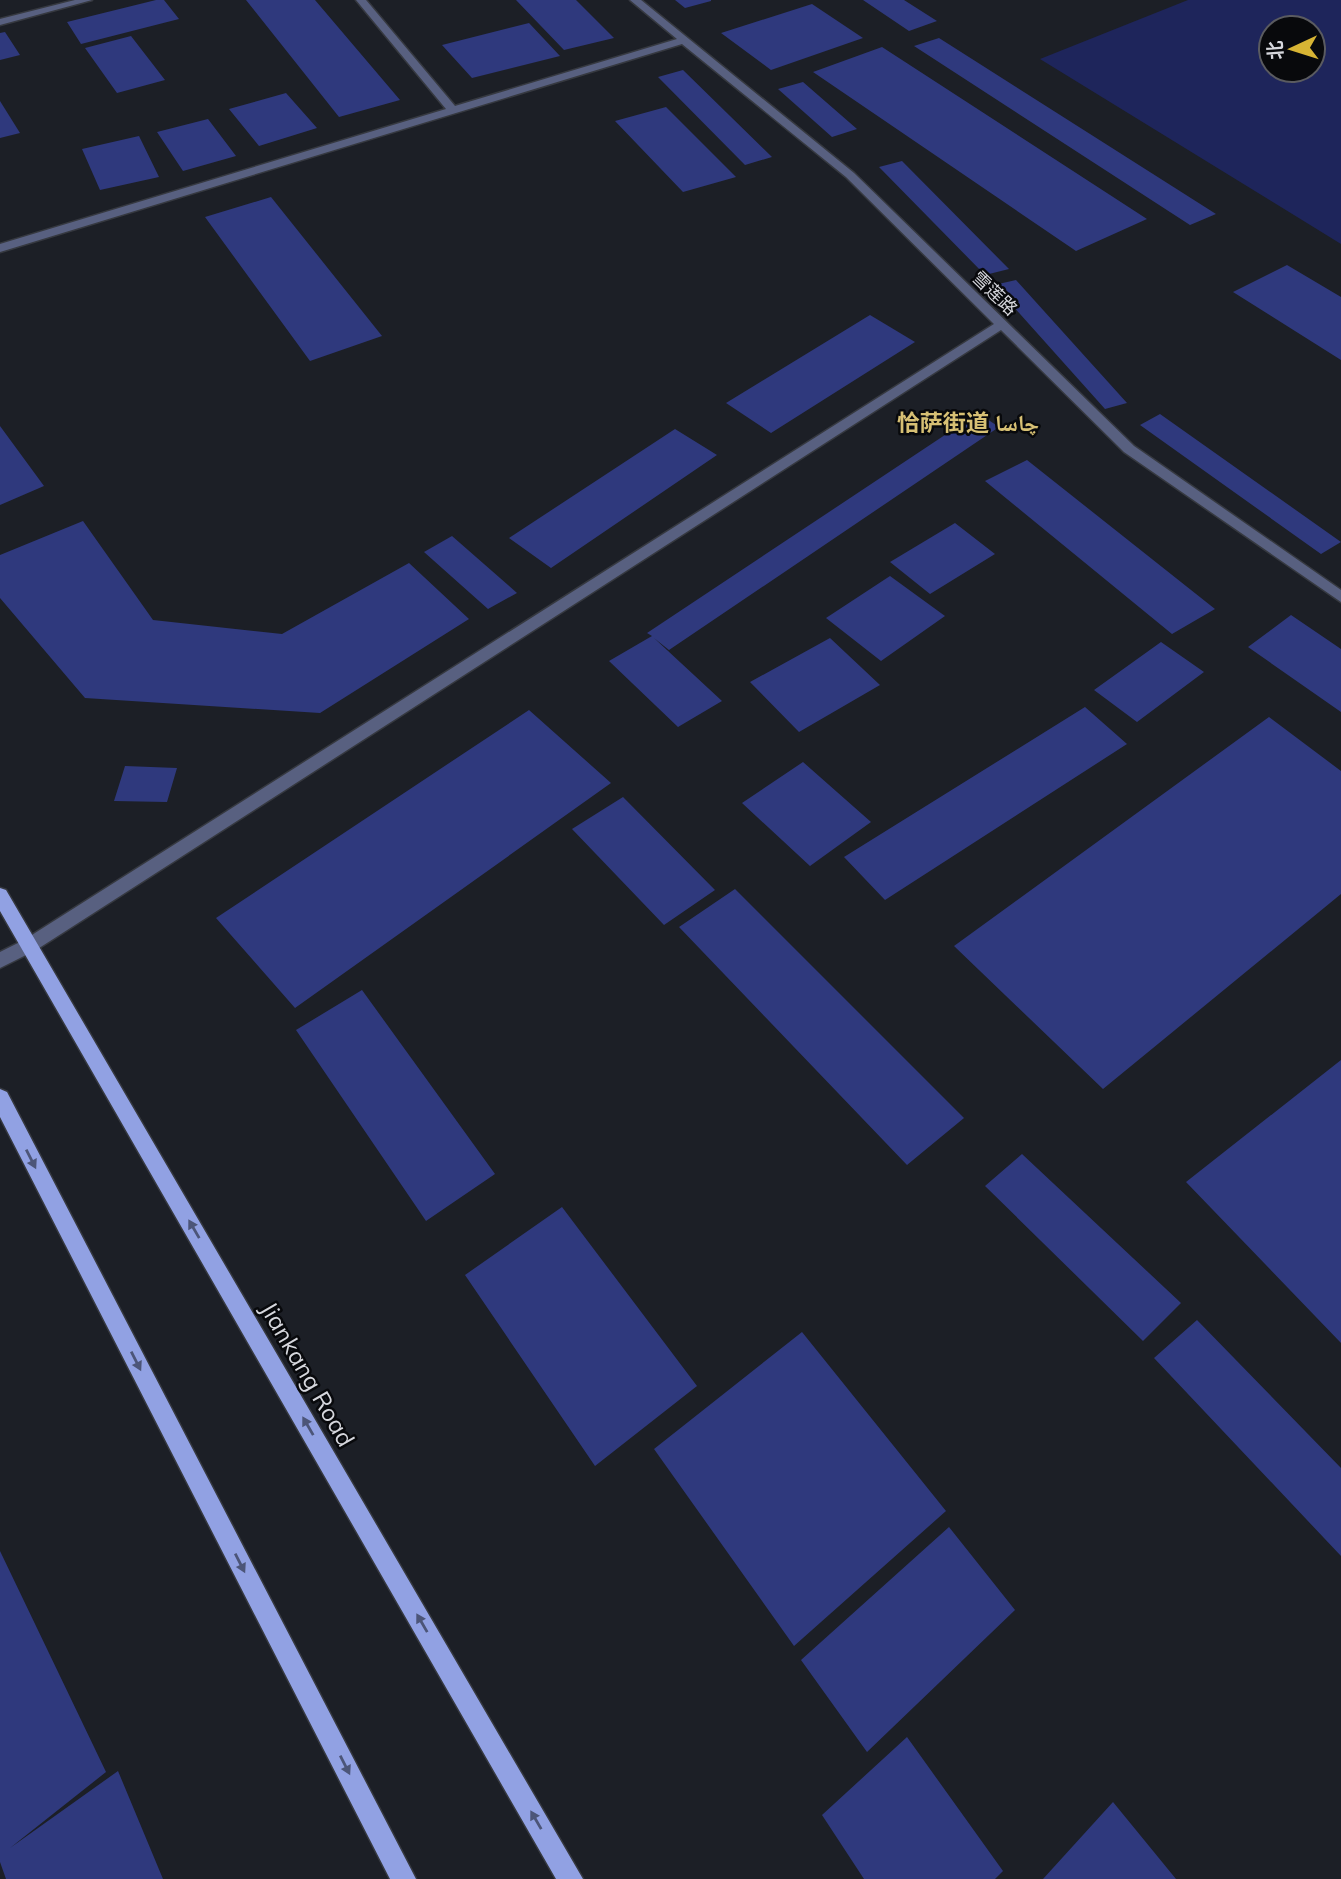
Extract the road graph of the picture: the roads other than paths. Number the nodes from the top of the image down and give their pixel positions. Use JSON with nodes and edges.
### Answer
{"nodes":[{"id":1,"x":87,"y":0,"type":"edge"},
{"id":2,"x":361,"y":0,"type":"edge"},
{"id":3,"x":635,"y":0,"type":"edge"},
{"id":4,"x":0,"y":22,"type":"edge"},
{"id":5,"x":684,"y":40,"type":"junction"},
{"id":6,"x":452,"y":110,"type":"junction"},
{"id":7,"x":0,"y":247,"type":"edge"},
{"id":8,"x":1002,"y":324,"type":"junction"},
{"id":9,"x":1341,"y":597,"type":"edge"},
{"id":10,"x":0,"y":895,"type":"edge"},
{"id":11,"x":0,"y":944,"type":"edge"},
{"id":12,"x":30,"y":946,"type":"junction"},
{"id":13,"x":0,"y":960,"type":"edge"},
{"id":14,"x":0,"y":1098,"type":"edge"},
{"id":15,"x":403,"y":1879,"type":"edge"},
{"id":16,"x":570,"y":1879,"type":"edge"}],
"edges":[{"from":1,"to":4,"type":"street"},
{"from":2,"to":6,"type":"street"},
{"from":3,"to":5,"type":"street","name":"雪莲路"},
{"from":5,"to":6,"type":"street"},
{"from":5,"to":8,"type":"street","name":"雪莲路"},
{"from":6,"to":7,"type":"street"},
{"from":8,"to":9,"type":"street","name":"雪莲路"},
{"from":8,"to":12,"type":"street"},
{"from":10,"to":12,"type":"main road","name":"Jiankang Road"},
{"from":11,"to":12,"type":"street"},
{"from":12,"to":13,"type":"street"},
{"from":16,"to":12,"type":"main road","name":"Jiankang Road","one_way":true},
{"from":14,"to":15,"type":"main road","one_way":true}]}
